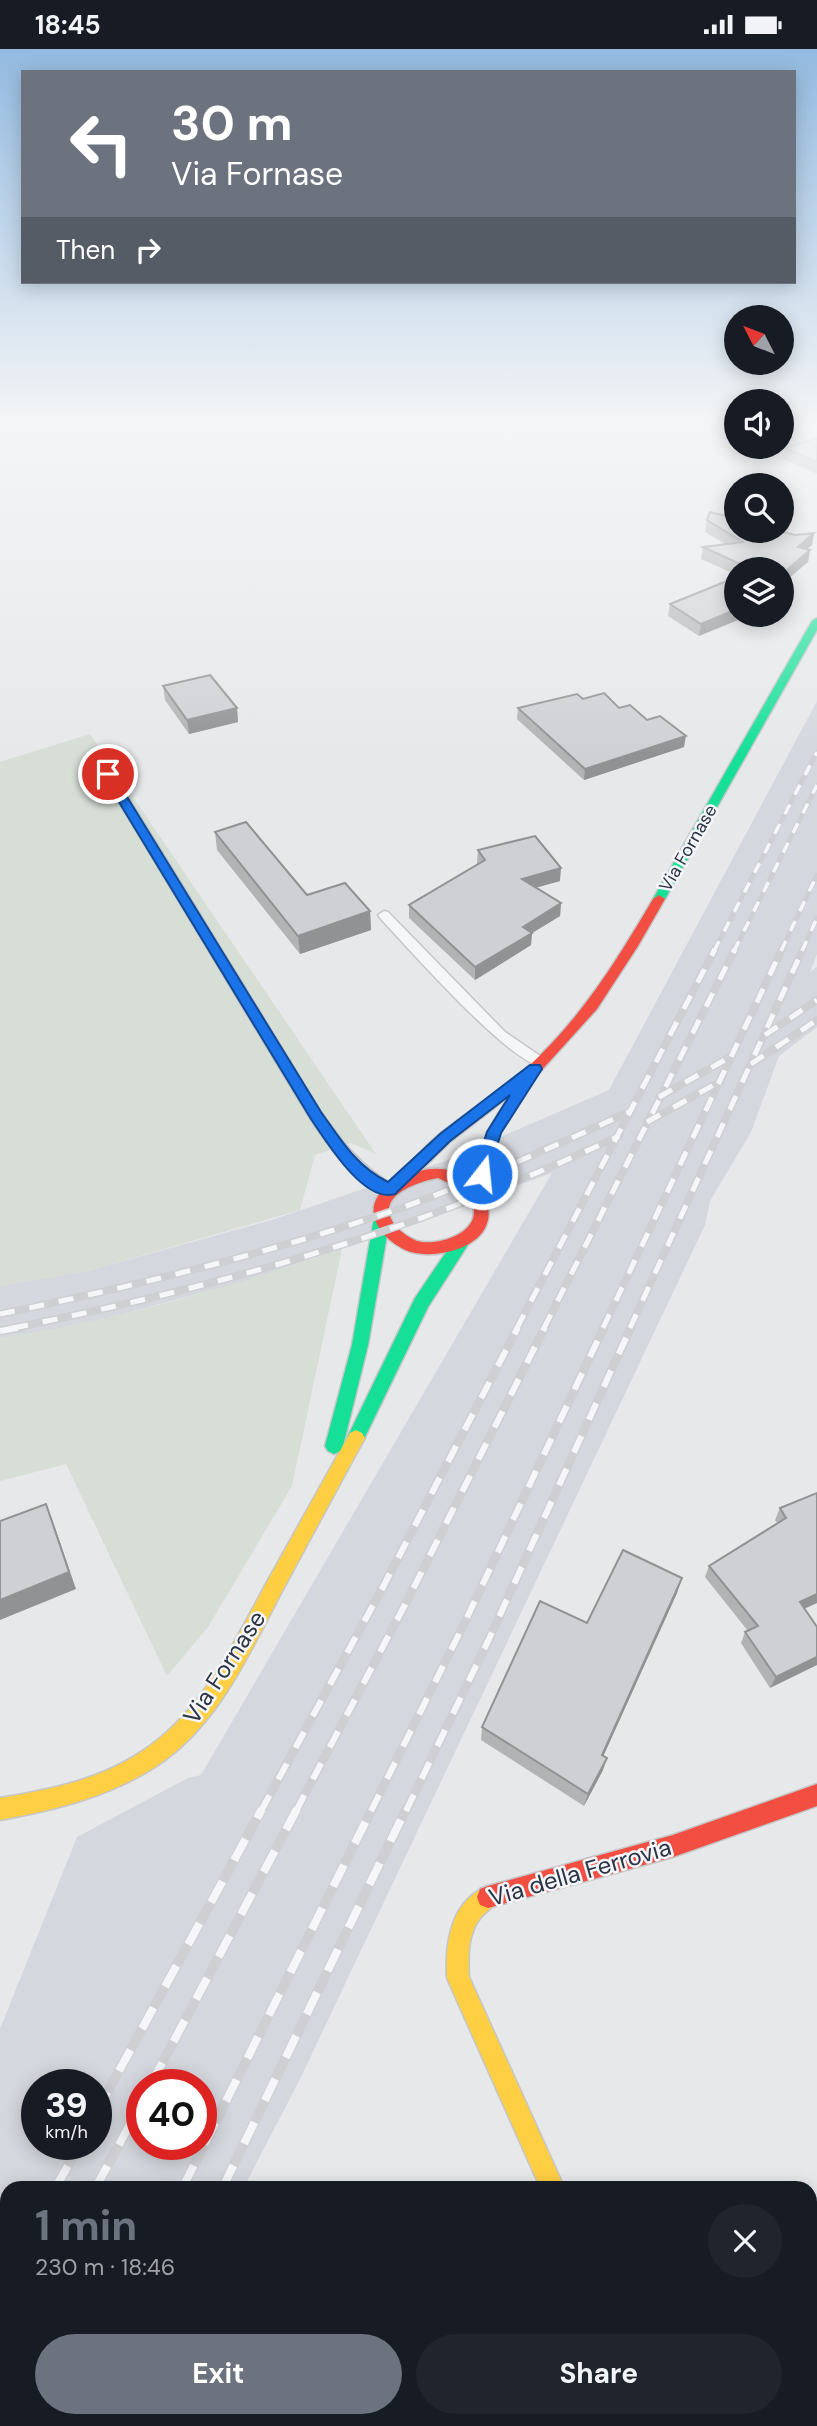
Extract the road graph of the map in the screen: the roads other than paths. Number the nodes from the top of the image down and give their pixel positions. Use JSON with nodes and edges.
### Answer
{"nodes":[{"id":1,"x":817,"y":621,"type":"edge"},
{"id":2,"x":108,"y":774,"type":"dead end"},
{"id":3,"x":384,"y":915,"type":"dead end"},
{"id":4,"x":538,"y":1066,"type":"junction"},
{"id":5,"x":395,"y":1186,"type":"junction"},
{"id":6,"x":478,"y":1192,"type":"junction"},
{"id":7,"x":383,"y":1212,"type":"junction"},
{"id":8,"x":461,"y":1243,"type":"junction"},
{"id":9,"x":321,"y":1499,"type":"junction"},
{"id":10,"x":817,"y":1795,"type":"edge"},
{"id":11,"x":0,"y":1809,"type":"edge"},
{"id":12,"x":549,"y":2181,"type":"edge"}],
"edges":[{"from":1,"to":4,"type":"street","name":"Via Fornase"},
{"from":2,"to":5,"type":"lane"},
{"from":3,"to":4,"type":"lane"},
{"from":4,"to":5,"type":"street","name":"Via Fornase"},
{"from":4,"to":6,"type":"street","name":"Via Fornase"},
{"from":5,"to":6,"type":"street"},
{"from":5,"to":7,"type":"street","name":"Via Fornase"},
{"from":6,"to":8,"type":"street","name":"Via Fornase"},
{"from":7,"to":8,"type":"street"},
{"from":7,"to":9,"type":"street","name":"Via Fornase"},
{"from":8,"to":9,"type":"street","name":"Via Fornase"},
{"from":9,"to":11,"type":"street","name":"Via Fornase"},
{"from":10,"to":12,"type":"street","name":"Via della Ferrovia"}]}
